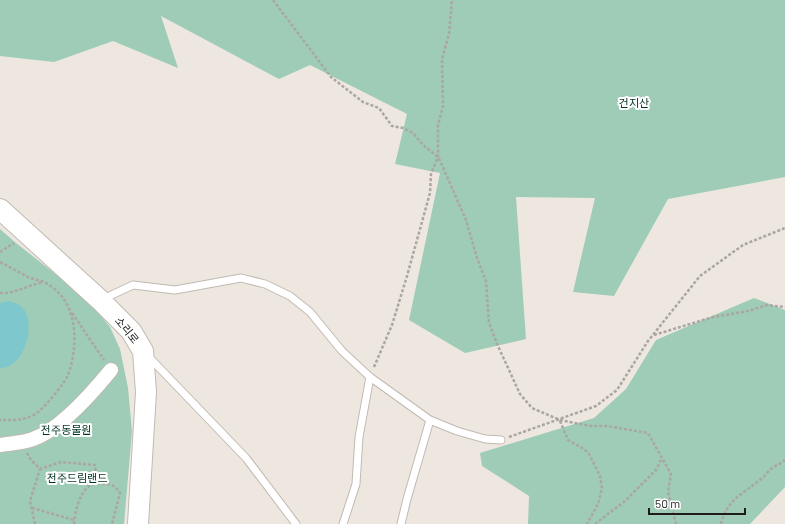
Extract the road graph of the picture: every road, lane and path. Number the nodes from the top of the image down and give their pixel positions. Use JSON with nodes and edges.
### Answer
{"nodes":[{"id":1,"x":273,"y":0,"type":"edge"},
{"id":2,"x":452,"y":0,"type":"edge"},
{"id":3,"x":438,"y":157,"type":"junction"},
{"id":4,"x":0,"y":209,"type":"edge"},
{"id":5,"x":785,"y":228,"type":"edge"},
{"id":6,"x":0,"y":262,"type":"edge"},
{"id":7,"x":42,"y":281,"type":"junction"},
{"id":8,"x":0,"y":293,"type":"edge"},
{"id":9,"x":100,"y":300,"type":"junction"},
{"id":10,"x":785,"y":307,"type":"edge"},
{"id":11,"x":72,"y":312,"type":"junction"},
{"id":12,"x":652,"y":336,"type":"junction"},
{"id":13,"x":143,"y":351,"type":"junction"},
{"id":14,"x":110,"y":370,"type":"joint"},
{"id":15,"x":370,"y":377,"type":"junction"},
{"id":16,"x":0,"y":420,"type":"edge"},
{"id":17,"x":430,"y":420,"type":"junction"},
{"id":18,"x":559,"y":420,"type":"junction"},
{"id":19,"x":501,"y":440,"type":"joint"},
{"id":20,"x":22,"y":441,"type":"junction"},
{"id":21,"x":0,"y":445,"type":"edge"},
{"id":22,"x":662,"y":458,"type":"junction"},
{"id":23,"x":785,"y":460,"type":"edge"},
{"id":24,"x":40,"y":469,"type":"junction"},
{"id":25,"x":98,"y":484,"type":"junction"},
{"id":26,"x":32,"y":508,"type":"junction"},
{"id":27,"x":74,"y":520,"type":"junction"},
{"id":28,"x":35,"y":524,"type":"edge"},
{"id":29,"x":74,"y":524,"type":"edge"},
{"id":30,"x":112,"y":524,"type":"edge"},
{"id":31,"x":138,"y":524,"type":"edge"},
{"id":32,"x":296,"y":524,"type":"edge"},
{"id":33,"x":343,"y":524,"type":"edge"},
{"id":34,"x":401,"y":524,"type":"edge"},
{"id":35,"x":588,"y":524,"type":"edge"},
{"id":36,"x":595,"y":524,"type":"edge"},
{"id":37,"x":676,"y":524,"type":"edge"},
{"id":38,"x":721,"y":524,"type":"edge"}],
"edges":[{"from":1,"to":3,"type":"path"},
{"from":2,"to":3,"type":"path"},
{"from":3,"to":15,"type":"path"},
{"from":3,"to":18,"type":"path"},
{"from":4,"to":9,"type":"street","name":"소리로"},
{"from":5,"to":12,"type":"path"},
{"from":6,"to":7,"type":"path"},
{"from":7,"to":8,"type":"path"},
{"from":7,"to":11,"type":"path"},
{"from":9,"to":13,"type":"street","name":"소리로"},
{"from":9,"to":15,"type":"lane"},
{"from":10,"to":12,"type":"path"},
{"from":11,"to":14,"type":"path"},
{"from":11,"to":16,"type":"path"},
{"from":12,"to":18,"type":"path"},
{"from":13,"to":31,"type":"street","name":"소리로"},
{"from":13,"to":32,"type":"lane"},
{"from":14,"to":20,"type":"street"},
{"from":15,"to":17,"type":"lane"},
{"from":15,"to":33,"type":"lane"},
{"from":17,"to":19,"type":"lane"},
{"from":17,"to":34,"type":"lane"},
{"from":18,"to":19,"type":"path"},
{"from":18,"to":22,"type":"path"},
{"from":18,"to":35,"type":"path"},
{"from":20,"to":21,"type":"street"},
{"from":20,"to":24,"type":"path"},
{"from":22,"to":36,"type":"path"},
{"from":22,"to":37,"type":"path"},
{"from":23,"to":38,"type":"path"},
{"from":24,"to":25,"type":"path"},
{"from":24,"to":26,"type":"path"},
{"from":25,"to":27,"type":"path"},
{"from":25,"to":30,"type":"path"},
{"from":26,"to":27,"type":"path"},
{"from":26,"to":28,"type":"path"},
{"from":27,"to":29,"type":"path"}]}
